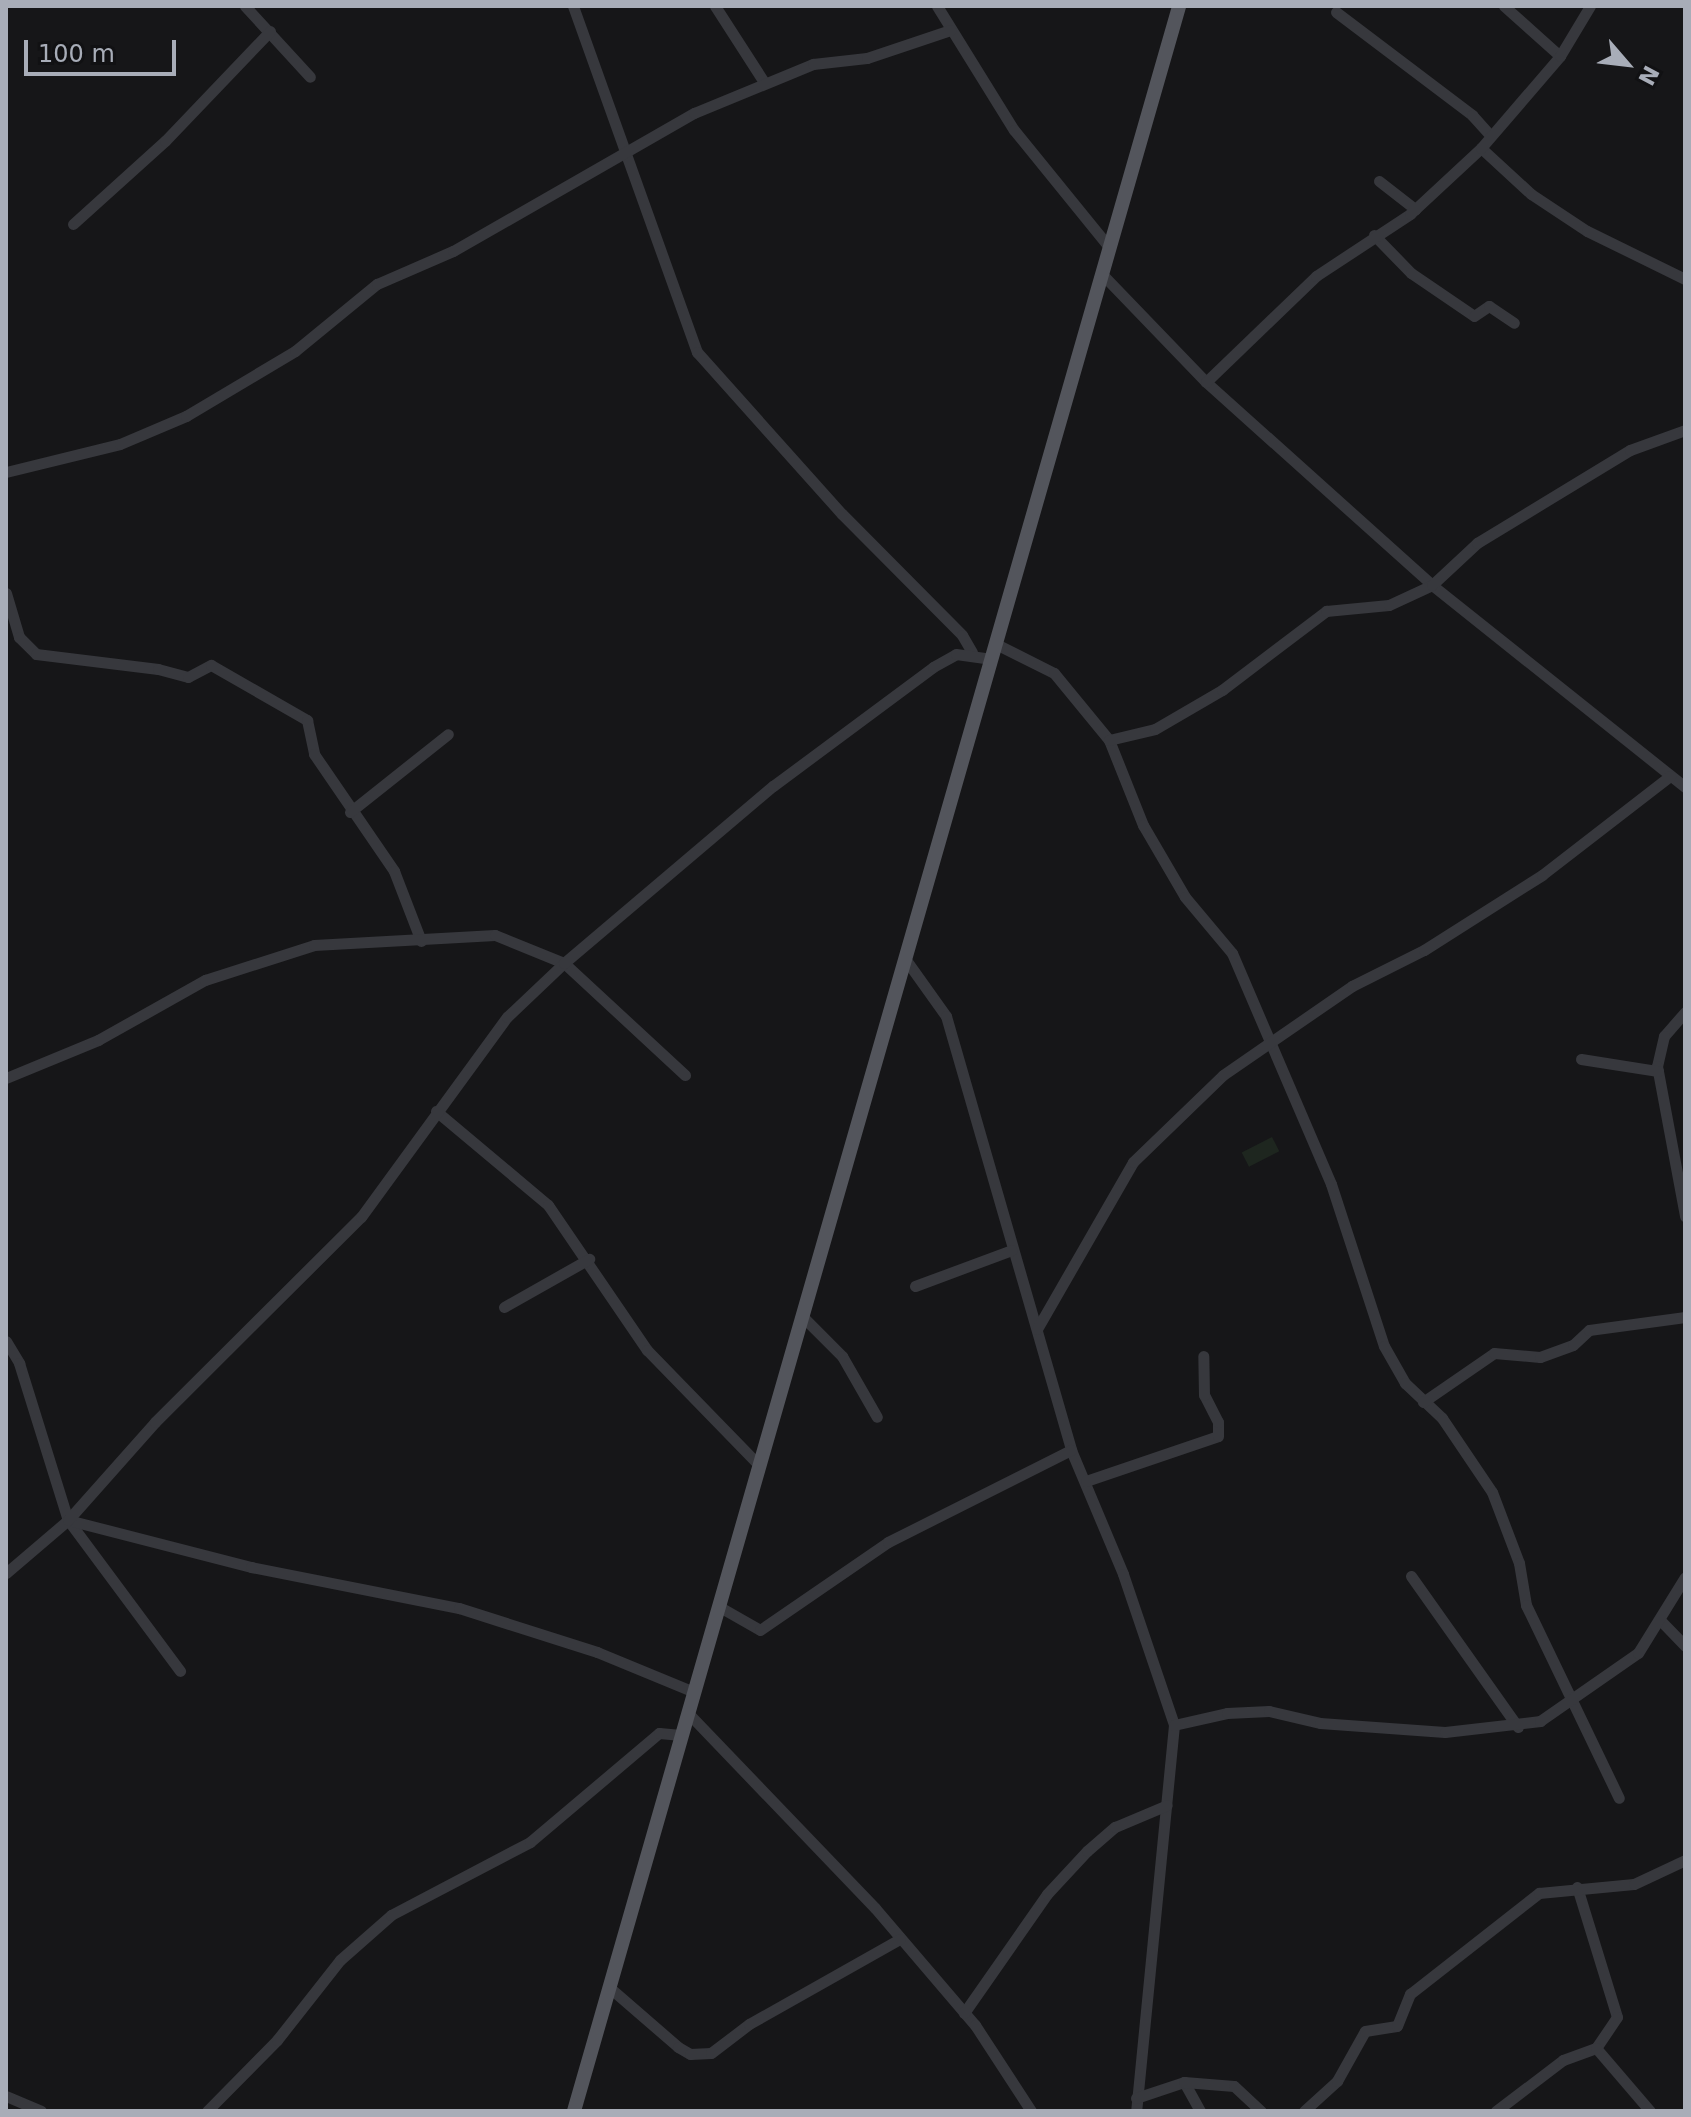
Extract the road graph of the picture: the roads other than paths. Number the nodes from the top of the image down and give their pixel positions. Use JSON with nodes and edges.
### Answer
{"nodes":[{"id":1,"x":245,"y":6,"type":"edge"},
{"id":2,"x":573,"y":6,"type":"edge"},
{"id":3,"x":715,"y":6,"type":"edge"},
{"id":4,"x":937,"y":6,"type":"edge"},
{"id":5,"x":1179,"y":6,"type":"edge"},
{"id":6,"x":1504,"y":6,"type":"edge"},
{"id":7,"x":1590,"y":6,"type":"edge"},
{"id":8,"x":1336,"y":12,"type":"dead end"},
{"id":9,"x":950,"y":30,"type":"junction"},
{"id":10,"x":270,"y":31,"type":"junction"},
{"id":11,"x":1560,"y":56,"type":"junction"},
{"id":12,"x":310,"y":77,"type":"dead end"},
{"id":13,"x":764,"y":82,"type":"junction"},
{"id":14,"x":1491,"y":136,"type":"junction"},
{"id":15,"x":627,"y":148,"type":"junction"},
{"id":16,"x":1481,"y":148,"type":"junction"},
{"id":17,"x":1379,"y":181,"type":"dead end"},
{"id":18,"x":1415,"y":209,"type":"junction"},
{"id":19,"x":73,"y":224,"type":"dead end"},
{"id":20,"x":1374,"y":235,"type":"junction"},
{"id":21,"x":1109,"y":247,"type":"junction"},
{"id":22,"x":1101,"y":273,"type":"junction"},
{"id":23,"x":1685,"y":279,"type":"edge"},
{"id":24,"x":1514,"y":323,"type":"dead end"},
{"id":25,"x":1206,"y":382,"type":"junction"},
{"id":26,"x":1685,"y":430,"type":"edge"},
{"id":27,"x":6,"y":472,"type":"edge"},
{"id":28,"x":1432,"y":585,"type":"junction"},
{"id":29,"x":6,"y":593,"type":"edge"},
{"id":30,"x":996,"y":644,"type":"junction"},
{"id":31,"x":972,"y":652,"type":"junction"},
{"id":32,"x":992,"y":659,"type":"junction"},
{"id":33,"x":448,"y":734,"type":"dead end"},
{"id":34,"x":1109,"y":740,"type":"junction"},
{"id":35,"x":1670,"y":776,"type":"junction"},
{"id":36,"x":1685,"y":787,"type":"edge"},
{"id":37,"x":350,"y":812,"type":"junction"},
{"id":38,"x":421,"y":941,"type":"junction"},
{"id":39,"x":906,"y":960,"type":"junction"},
{"id":40,"x":564,"y":963,"type":"junction"},
{"id":41,"x":1685,"y":1012,"type":"edge"},
{"id":42,"x":1270,"y":1038,"type":"junction"},
{"id":43,"x":1581,"y":1059,"type":"dead end"},
{"id":44,"x":1658,"y":1071,"type":"junction"},
{"id":45,"x":685,"y":1075,"type":"dead end"},
{"id":46,"x":6,"y":1078,"type":"edge"},
{"id":47,"x":436,"y":1111,"type":"junction"},
{"id":48,"x":1680,"y":1186,"type":"edge"},
{"id":49,"x":1685,"y":1216,"type":"edge"},
{"id":50,"x":1012,"y":1250,"type":"junction"},
{"id":51,"x":589,"y":1259,"type":"junction"},
{"id":52,"x":915,"y":1286,"type":"dead end"},
{"id":53,"x":504,"y":1307,"type":"dead end"},
{"id":54,"x":802,"y":1316,"type":"junction"},
{"id":55,"x":1685,"y":1317,"type":"edge"},
{"id":56,"x":1037,"y":1329,"type":"junction"},
{"id":57,"x":6,"y":1341,"type":"edge"},
{"id":58,"x":1203,"y":1356,"type":"dead end"},
{"id":59,"x":1423,"y":1402,"type":"junction"},
{"id":60,"x":877,"y":1417,"type":"dead end"},
{"id":61,"x":1071,"y":1450,"type":"junction"},
{"id":62,"x":758,"y":1464,"type":"junction"},
{"id":63,"x":1086,"y":1481,"type":"junction"},
{"id":64,"x":68,"y":1520,"type":"junction"},
{"id":65,"x":6,"y":1573,"type":"edge"},
{"id":66,"x":1411,"y":1576,"type":"dead end"},
{"id":67,"x":1685,"y":1577,"type":"edge"},
{"id":68,"x":718,"y":1606,"type":"junction"},
{"id":69,"x":1661,"y":1621,"type":"junction"},
{"id":70,"x":1685,"y":1646,"type":"edge"},
{"id":71,"x":180,"y":1671,"type":"dead end"},
{"id":72,"x":694,"y":1692,"type":"junction"},
{"id":73,"x":1571,"y":1701,"type":"junction"},
{"id":74,"x":688,"y":1713,"type":"junction"},
{"id":75,"x":1174,"y":1725,"type":"junction"},
{"id":76,"x":1518,"y":1727,"type":"junction"},
{"id":77,"x":681,"y":1735,"type":"junction"},
{"id":78,"x":1619,"y":1798,"type":"dead end"},
{"id":79,"x":1167,"y":1805,"type":"junction"},
{"id":80,"x":1685,"y":1860,"type":"edge"},
{"id":81,"x":1577,"y":1887,"type":"junction"},
{"id":82,"x":900,"y":1939,"type":"junction"},
{"id":83,"x":610,"y":1988,"type":"junction"},
{"id":84,"x":964,"y":2013,"type":"junction"},
{"id":85,"x":1596,"y":2048,"type":"junction"},
{"id":86,"x":1184,"y":2082,"type":"junction"},
{"id":87,"x":6,"y":2096,"type":"edge"},
{"id":88,"x":1136,"y":2098,"type":"junction"},
{"id":89,"x":34,"y":2109,"type":"edge"},
{"id":90,"x":207,"y":2111,"type":"edge"},
{"id":91,"x":574,"y":2111,"type":"edge"},
{"id":92,"x":1031,"y":2111,"type":"edge"},
{"id":93,"x":1136,"y":2111,"type":"edge"},
{"id":94,"x":1200,"y":2111,"type":"edge"},
{"id":95,"x":1261,"y":2111,"type":"edge"},
{"id":96,"x":1304,"y":2111,"type":"edge"},
{"id":97,"x":1496,"y":2111,"type":"edge"},
{"id":98,"x":1650,"y":2111,"type":"edge"}],
"edges":[{"from":1,"to":10,"type":"street"},
{"from":2,"to":15,"type":"street"},
{"from":3,"to":13,"type":"street"},
{"from":4,"to":9,"type":"street"},
{"from":5,"to":21,"type":"main road"},
{"from":6,"to":11,"type":"street"},
{"from":7,"to":11,"type":"street"},
{"from":8,"to":14,"type":"street"},
{"from":9,"to":13,"type":"street"},
{"from":9,"to":21,"type":"street"},
{"from":10,"to":12,"type":"street"},
{"from":10,"to":19,"type":"street"},
{"from":11,"to":14,"type":"street"},
{"from":13,"to":15,"type":"street"},
{"from":14,"to":16,"type":"street"},
{"from":15,"to":27,"type":"street"},
{"from":15,"to":31,"type":"street"},
{"from":16,"to":18,"type":"street"},
{"from":16,"to":23,"type":"street"},
{"from":17,"to":18,"type":"street"},
{"from":18,"to":20,"type":"street"},
{"from":20,"to":24,"type":"street"},
{"from":20,"to":25,"type":"street"},
{"from":21,"to":22,"type":"main road"},
{"from":22,"to":25,"type":"street"},
{"from":22,"to":30,"type":"main road"},
{"from":25,"to":28,"type":"street"},
{"from":26,"to":28,"type":"street"},
{"from":28,"to":34,"type":"street"},
{"from":28,"to":35,"type":"street"},
{"from":29,"to":37,"type":"street"},
{"from":30,"to":32,"type":"main road"},
{"from":30,"to":34,"type":"street"},
{"from":31,"to":32,"type":"street"},
{"from":31,"to":40,"type":"street"},
{"from":32,"to":39,"type":"main road"},
{"from":33,"to":37,"type":"street"},
{"from":34,"to":42,"type":"street"},
{"from":35,"to":36,"type":"street"},
{"from":35,"to":42,"type":"street"},
{"from":37,"to":38,"type":"street"},
{"from":38,"to":40,"type":"street"},
{"from":38,"to":46,"type":"street"},
{"from":39,"to":50,"type":"street"},
{"from":39,"to":54,"type":"main road"},
{"from":40,"to":45,"type":"street"},
{"from":40,"to":47,"type":"street"},
{"from":41,"to":44,"type":"street"},
{"from":42,"to":56,"type":"street"},
{"from":42,"to":59,"type":"street"},
{"from":43,"to":44,"type":"street"},
{"from":44,"to":48,"type":"street"},
{"from":47,"to":51,"type":"street"},
{"from":47,"to":64,"type":"street"},
{"from":48,"to":49,"type":"street"},
{"from":50,"to":52,"type":"street"},
{"from":50,"to":56,"type":"street"},
{"from":51,"to":53,"type":"street"},
{"from":51,"to":62,"type":"street"},
{"from":54,"to":60,"type":"street"},
{"from":54,"to":62,"type":"main road"},
{"from":55,"to":59,"type":"street"},
{"from":56,"to":61,"type":"street"},
{"from":57,"to":64,"type":"street"},
{"from":58,"to":63,"type":"street"},
{"from":59,"to":73,"type":"street"},
{"from":61,"to":63,"type":"street"},
{"from":61,"to":68,"type":"street"},
{"from":62,"to":68,"type":"main road"},
{"from":63,"to":75,"type":"street"},
{"from":64,"to":65,"type":"street"},
{"from":64,"to":71,"type":"street"},
{"from":64,"to":72,"type":"street"},
{"from":66,"to":76,"type":"street"},
{"from":67,"to":69,"type":"street"},
{"from":68,"to":72,"type":"main road"},
{"from":69,"to":70,"type":"street"},
{"from":69,"to":73,"type":"street"},
{"from":72,"to":74,"type":"main road"},
{"from":73,"to":76,"type":"street"},
{"from":73,"to":78,"type":"street"},
{"from":74,"to":77,"type":"main road"},
{"from":74,"to":82,"type":"street"},
{"from":75,"to":76,"type":"street"},
{"from":75,"to":79,"type":"street"},
{"from":77,"to":83,"type":"main road"},
{"from":77,"to":90,"type":"street"},
{"from":79,"to":84,"type":"street"},
{"from":79,"to":88,"type":"street"},
{"from":80,"to":81,"type":"street"},
{"from":81,"to":85,"type":"street"},
{"from":81,"to":96,"type":"street"},
{"from":82,"to":83,"type":"street"},
{"from":82,"to":84,"type":"street"},
{"from":83,"to":91,"type":"main road"},
{"from":84,"to":92,"type":"street"},
{"from":85,"to":97,"type":"street"},
{"from":85,"to":98,"type":"street"},
{"from":86,"to":88,"type":"street"},
{"from":86,"to":94,"type":"street"},
{"from":86,"to":95,"type":"street"},
{"from":87,"to":89,"type":"street"},
{"from":88,"to":93,"type":"street"}]}
